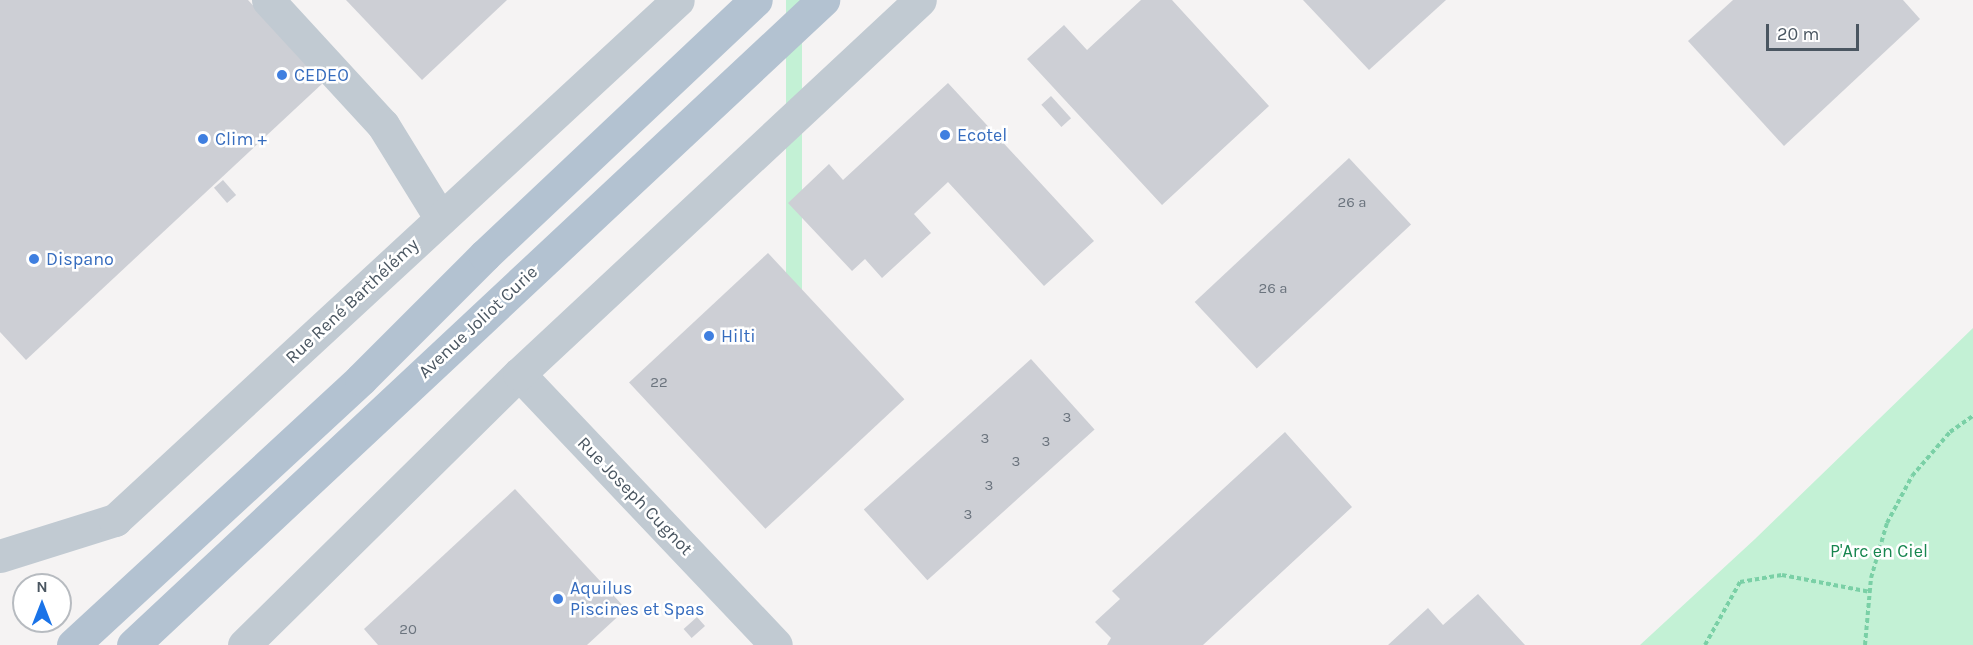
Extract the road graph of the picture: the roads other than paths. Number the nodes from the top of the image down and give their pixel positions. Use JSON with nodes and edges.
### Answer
{"nodes":[{"id":1,"x":268,"y":0,"type":"edge"},
{"id":2,"x":678,"y":0,"type":"edge"},
{"id":3,"x":756,"y":0,"type":"edge"},
{"id":4,"x":823,"y":0,"type":"edge"},
{"id":5,"x":920,"y":0,"type":"edge"},
{"id":6,"x":441,"y":219,"type":"junction"},
{"id":7,"x":519,"y":374,"type":"junction"},
{"id":8,"x":0,"y":556,"type":"edge"},
{"id":9,"x":73,"y":645,"type":"edge"},
{"id":10,"x":133,"y":645,"type":"edge"},
{"id":11,"x":244,"y":645,"type":"edge"},
{"id":12,"x":776,"y":645,"type":"edge"}],
"edges":[{"from":1,"to":6,"type":"lane"},
{"from":2,"to":6,"type":"lane","name":"Rue René Barthélémy"},
{"from":3,"to":9,"type":"main road"},
{"from":4,"to":10,"type":"main road","name":"Avenue Joliot Curie"},
{"from":5,"to":7,"type":"lane"},
{"from":6,"to":8,"type":"lane","name":"Rue René Barthélémy"},
{"from":7,"to":11,"type":"lane"},
{"from":7,"to":12,"type":"lane","name":"Rue Joseph Cugnot"}]}
